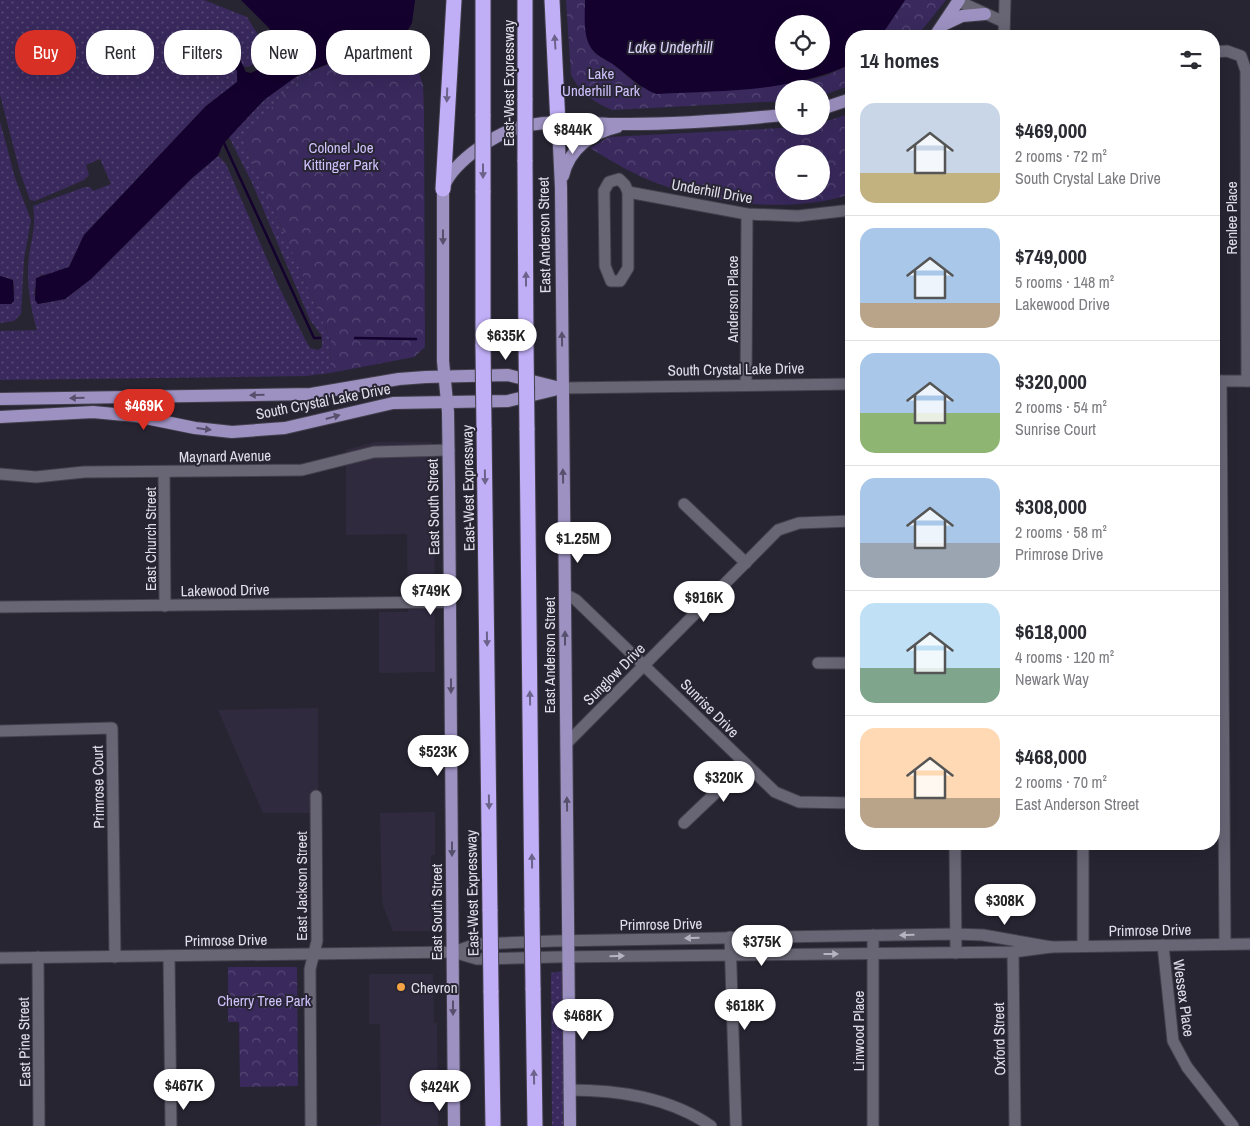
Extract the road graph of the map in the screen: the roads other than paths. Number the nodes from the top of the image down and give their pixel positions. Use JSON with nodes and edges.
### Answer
{"nodes":[{"id":1,"x":454,"y":0,"type":"edge"},
{"id":2,"x":483,"y":0,"type":"edge"},
{"id":3,"x":526,"y":0,"type":"edge"},
{"id":4,"x":552,"y":0,"type":"edge"},
{"id":5,"x":1005,"y":0,"type":"edge"},
{"id":6,"x":958,"y":1,"type":"edge"},
{"id":7,"x":985,"y":14,"type":"junction"},
{"id":8,"x":1004,"y":22,"type":"junction"},
{"id":9,"x":945,"y":24,"type":"junction"},
{"id":10,"x":940,"y":30,"type":"edge"},
{"id":11,"x":1004,"y":30,"type":"edge"},
{"id":12,"x":1220,"y":52,"type":"edge"},
{"id":13,"x":845,"y":101,"type":"edge"},
{"id":14,"x":830,"y":106,"type":"edge"},
{"id":15,"x":775,"y":116,"type":"edge"},
{"id":16,"x":558,"y":124,"type":"junction"},
{"id":17,"x":626,"y":124,"type":"junction"},
{"id":18,"x":561,"y":188,"type":"junction"},
{"id":19,"x":443,"y":189,"type":"junction"},
{"id":20,"x":628,"y":192,"type":"junction"},
{"id":21,"x":845,"y":211,"type":"edge"},
{"id":22,"x":747,"y":214,"type":"junction"},
{"id":23,"x":444,"y":376,"type":"junction"},
{"id":24,"x":1248,"y":380,"type":"edge"},
{"id":25,"x":1220,"y":381,"type":"edge"},
{"id":26,"x":845,"y":384,"type":"edge"},
{"id":27,"x":746,"y":385,"type":"junction"},
{"id":28,"x":562,"y":388,"type":"junction"},
{"id":29,"x":0,"y":399,"type":"edge"},
{"id":30,"x":447,"y":402,"type":"junction"},
{"id":31,"x":0,"y":417,"type":"edge"},
{"id":32,"x":448,"y":450,"type":"junction"},
{"id":33,"x":164,"y":472,"type":"junction"},
{"id":34,"x":0,"y":474,"type":"edge"},
{"id":35,"x":684,"y":504,"type":"dead end"},
{"id":36,"x":845,"y":521,"type":"edge"},
{"id":37,"x":746,"y":563,"type":"junction"},
{"id":38,"x":1220,"y":592,"type":"edge"},
{"id":39,"x":565,"y":594,"type":"junction"},
{"id":40,"x":450,"y":602,"type":"junction"},
{"id":41,"x":165,"y":606,"type":"junction"},
{"id":42,"x":0,"y":607,"type":"edge"},
{"id":43,"x":818,"y":663,"type":"dead end"},
{"id":44,"x":845,"y":663,"type":"edge"},
{"id":45,"x":645,"y":664,"type":"junction"},
{"id":46,"x":0,"y":731,"type":"edge"},
{"id":47,"x":566,"y":744,"type":"junction"},
{"id":48,"x":746,"y":764,"type":"junction"},
{"id":49,"x":316,"y":796,"type":"dead end"},
{"id":50,"x":845,"y":803,"type":"edge"},
{"id":51,"x":684,"y":823,"type":"dead end"},
{"id":52,"x":955,"y":850,"type":"edge"},
{"id":53,"x":1083,"y":850,"type":"edge"},
{"id":54,"x":955,"y":934,"type":"junction"},
{"id":55,"x":873,"y":935,"type":"junction"},
{"id":56,"x":730,"y":937,"type":"junction"},
{"id":57,"x":568,"y":941,"type":"junction"},
{"id":58,"x":1225,"y":944,"type":"junction"},
{"id":59,"x":1250,"y":944,"type":"edge"},
{"id":60,"x":1163,"y":945,"type":"junction"},
{"id":61,"x":1083,"y":946,"type":"junction"},
{"id":62,"x":1051,"y":947,"type":"junction"},
{"id":63,"x":453,"y":952,"type":"junction"},
{"id":64,"x":956,"y":952,"type":"junction"},
{"id":65,"x":1013,"y":952,"type":"junction"},
{"id":66,"x":873,"y":953,"type":"junction"},
{"id":67,"x":314,"y":954,"type":"junction"},
{"id":68,"x":730,"y":954,"type":"junction"},
{"id":69,"x":170,"y":956,"type":"junction"},
{"id":70,"x":38,"y":957,"type":"junction"},
{"id":71,"x":115,"y":957,"type":"junction"},
{"id":72,"x":568,"y":957,"type":"junction"},
{"id":73,"x":0,"y":958,"type":"edge"},
{"id":74,"x":570,"y":1090,"type":"junction"},
{"id":75,"x":39,"y":1126,"type":"edge"},
{"id":76,"x":171,"y":1126,"type":"edge"},
{"id":77,"x":311,"y":1126,"type":"edge"},
{"id":78,"x":454,"y":1126,"type":"edge"},
{"id":79,"x":493,"y":1126,"type":"edge"},
{"id":80,"x":535,"y":1126,"type":"edge"},
{"id":81,"x":570,"y":1126,"type":"edge"},
{"id":82,"x":710,"y":1126,"type":"edge"},
{"id":83,"x":736,"y":1126,"type":"edge"},
{"id":84,"x":873,"y":1126,"type":"edge"},
{"id":85,"x":1015,"y":1126,"type":"edge"},
{"id":86,"x":1232,"y":1126,"type":"edge"}],
"edges":[{"from":1,"to":19,"type":"highway","one_way":true},
{"from":2,"to":79,"type":"highway","name":"East-West Expressway","one_way":true,"bridge":true},
{"from":80,"to":3,"type":"highway","name":"East-West Expressway","one_way":true,"bridge":true},
{"from":16,"to":4,"type":"highway","one_way":true},
{"from":5,"to":8,"type":"street"},
{"from":6,"to":7,"type":"street"},
{"from":6,"to":9,"type":"main road"},
{"from":7,"to":8,"type":"street"},
{"from":7,"to":9,"type":"main road"},
{"from":8,"to":11,"type":"street"},
{"from":9,"to":10,"type":"main road"},
{"from":12,"to":24,"type":"street","name":"Renlee Place"},
{"from":13,"to":14,"type":"main road"},
{"from":15,"to":17,"type":"main road"},
{"from":16,"to":17,"type":"main road"},
{"from":16,"to":18,"type":"main road","name":"East Anderson Street"},
{"from":16,"to":19,"type":"main road"},
{"from":17,"to":18,"type":"main road"},
{"from":28,"to":18,"type":"main road","name":"East Anderson Street","one_way":true},
{"from":19,"to":23,"type":"main road","name":"East South Street","one_way":true},
{"from":20,"to":20,"type":"street"},
{"from":20,"to":22,"type":"street","name":"Underhill Drive"},
{"from":21,"to":22,"type":"street","name":"Underhill Drive"},
{"from":22,"to":27,"type":"street","name":"Anderson Place"},
{"from":23,"to":28,"type":"main road","name":"South Crystal Lake Drive"},
{"from":23,"to":29,"type":"main road","name":"South Crystal Lake Drive","one_way":true},
{"from":23,"to":30,"type":"main road","name":"East South Street"},
{"from":24,"to":25,"type":"street"},
{"from":26,"to":27,"type":"street","name":"South Crystal Lake Drive"},
{"from":27,"to":28,"type":"street","name":"South Crystal Lake Drive"},
{"from":28,"to":30,"type":"main road","name":"South Crystal Lake Drive"},
{"from":39,"to":28,"type":"main road","name":"East Anderson Street","one_way":true},
{"from":31,"to":30,"type":"main road","name":"South Crystal Lake Drive","one_way":true},
{"from":30,"to":32,"type":"main road","name":"East South Street"},
{"from":32,"to":33,"type":"street","name":"Maynard Avenue"},
{"from":32,"to":40,"type":"main road","name":"East South Street"},
{"from":33,"to":34,"type":"street","name":"Maynard Avenue"},
{"from":33,"to":41,"type":"street","name":"East Church Street"},
{"from":35,"to":37,"type":"street"},
{"from":36,"to":37,"type":"street","name":"Sunglow Drive"},
{"from":37,"to":45,"type":"street","name":"Sunglow Drive"},
{"from":38,"to":58,"type":"street"},
{"from":39,"to":45,"type":"street","name":"Sunrise Drive"},
{"from":47,"to":39,"type":"main road","name":"East Anderson Street","one_way":true},
{"from":40,"to":41,"type":"street","name":"Lakewood Drive"},
{"from":40,"to":63,"type":"main road","name":"East South Street","one_way":true},
{"from":41,"to":42,"type":"street","name":"Lakewood Drive"},
{"from":43,"to":44,"type":"street"},
{"from":45,"to":47,"type":"street","name":"Sunglow Drive"},
{"from":45,"to":48,"type":"street","name":"Sunrise Drive"},
{"from":46,"to":71,"type":"street","name":"Primrose Court"},
{"from":57,"to":47,"type":"main road","name":"East Anderson Street","one_way":true},
{"from":48,"to":50,"type":"street","name":"Sunrise Drive"},
{"from":48,"to":51,"type":"street"},
{"from":49,"to":67,"type":"street","name":"East Jackson Street"},
{"from":52,"to":54,"type":"street"},
{"from":53,"to":61,"type":"street"},
{"from":54,"to":55,"type":"street","name":"Primrose Drive","one_way":true},
{"from":54,"to":62,"type":"street","name":"Primrose Drive"},
{"from":54,"to":64,"type":"street"},
{"from":55,"to":56,"type":"street","name":"Primrose Drive"},
{"from":55,"to":66,"type":"street","name":"Linwood Place"},
{"from":56,"to":57,"type":"street","name":"Primrose Drive","one_way":true},
{"from":56,"to":68,"type":"street"},
{"from":57,"to":63,"type":"street","name":"Primrose Drive"},
{"from":57,"to":72,"type":"main road","name":"East Anderson Street"},
{"from":58,"to":59,"type":"street","name":"Primrose Drive"},
{"from":58,"to":60,"type":"street","name":"Primrose Drive"},
{"from":60,"to":61,"type":"street","name":"Primrose Drive"},
{"from":60,"to":86,"type":"street","name":"Wessex Place"},
{"from":61,"to":62,"type":"street","name":"Primrose Drive"},
{"from":62,"to":65,"type":"street","name":"Primrose Drive"},
{"from":63,"to":67,"type":"street","name":"Primrose Drive"},
{"from":63,"to":72,"type":"street","name":"Primrose Drive"},
{"from":63,"to":78,"type":"main road","name":"East South Street","one_way":true},
{"from":64,"to":65,"type":"street","name":"Primrose Drive"},
{"from":64,"to":66,"type":"street","name":"Primrose Drive"},
{"from":65,"to":85,"type":"street","name":"Oxford Street"},
{"from":68,"to":66,"type":"street","name":"Primrose Drive","one_way":true},
{"from":66,"to":84,"type":"street","name":"Linwood Place"},
{"from":67,"to":69,"type":"street","name":"Primrose Drive"},
{"from":67,"to":77,"type":"street","name":"East Jackson Street"},
{"from":72,"to":68,"type":"street","name":"Primrose Drive","one_way":true},
{"from":68,"to":83,"type":"street"},
{"from":69,"to":71,"type":"street","name":"Primrose Drive"},
{"from":69,"to":76,"type":"street"},
{"from":70,"to":71,"type":"street","name":"Primrose Drive"},
{"from":70,"to":73,"type":"street","name":"Primrose Drive"},
{"from":70,"to":75,"type":"street","name":"East Pine Street"},
{"from":72,"to":74,"type":"main road","name":"East Anderson Street"},
{"from":74,"to":81,"type":"main road","name":"East Anderson Street"},
{"from":74,"to":82,"type":"street"}]}
